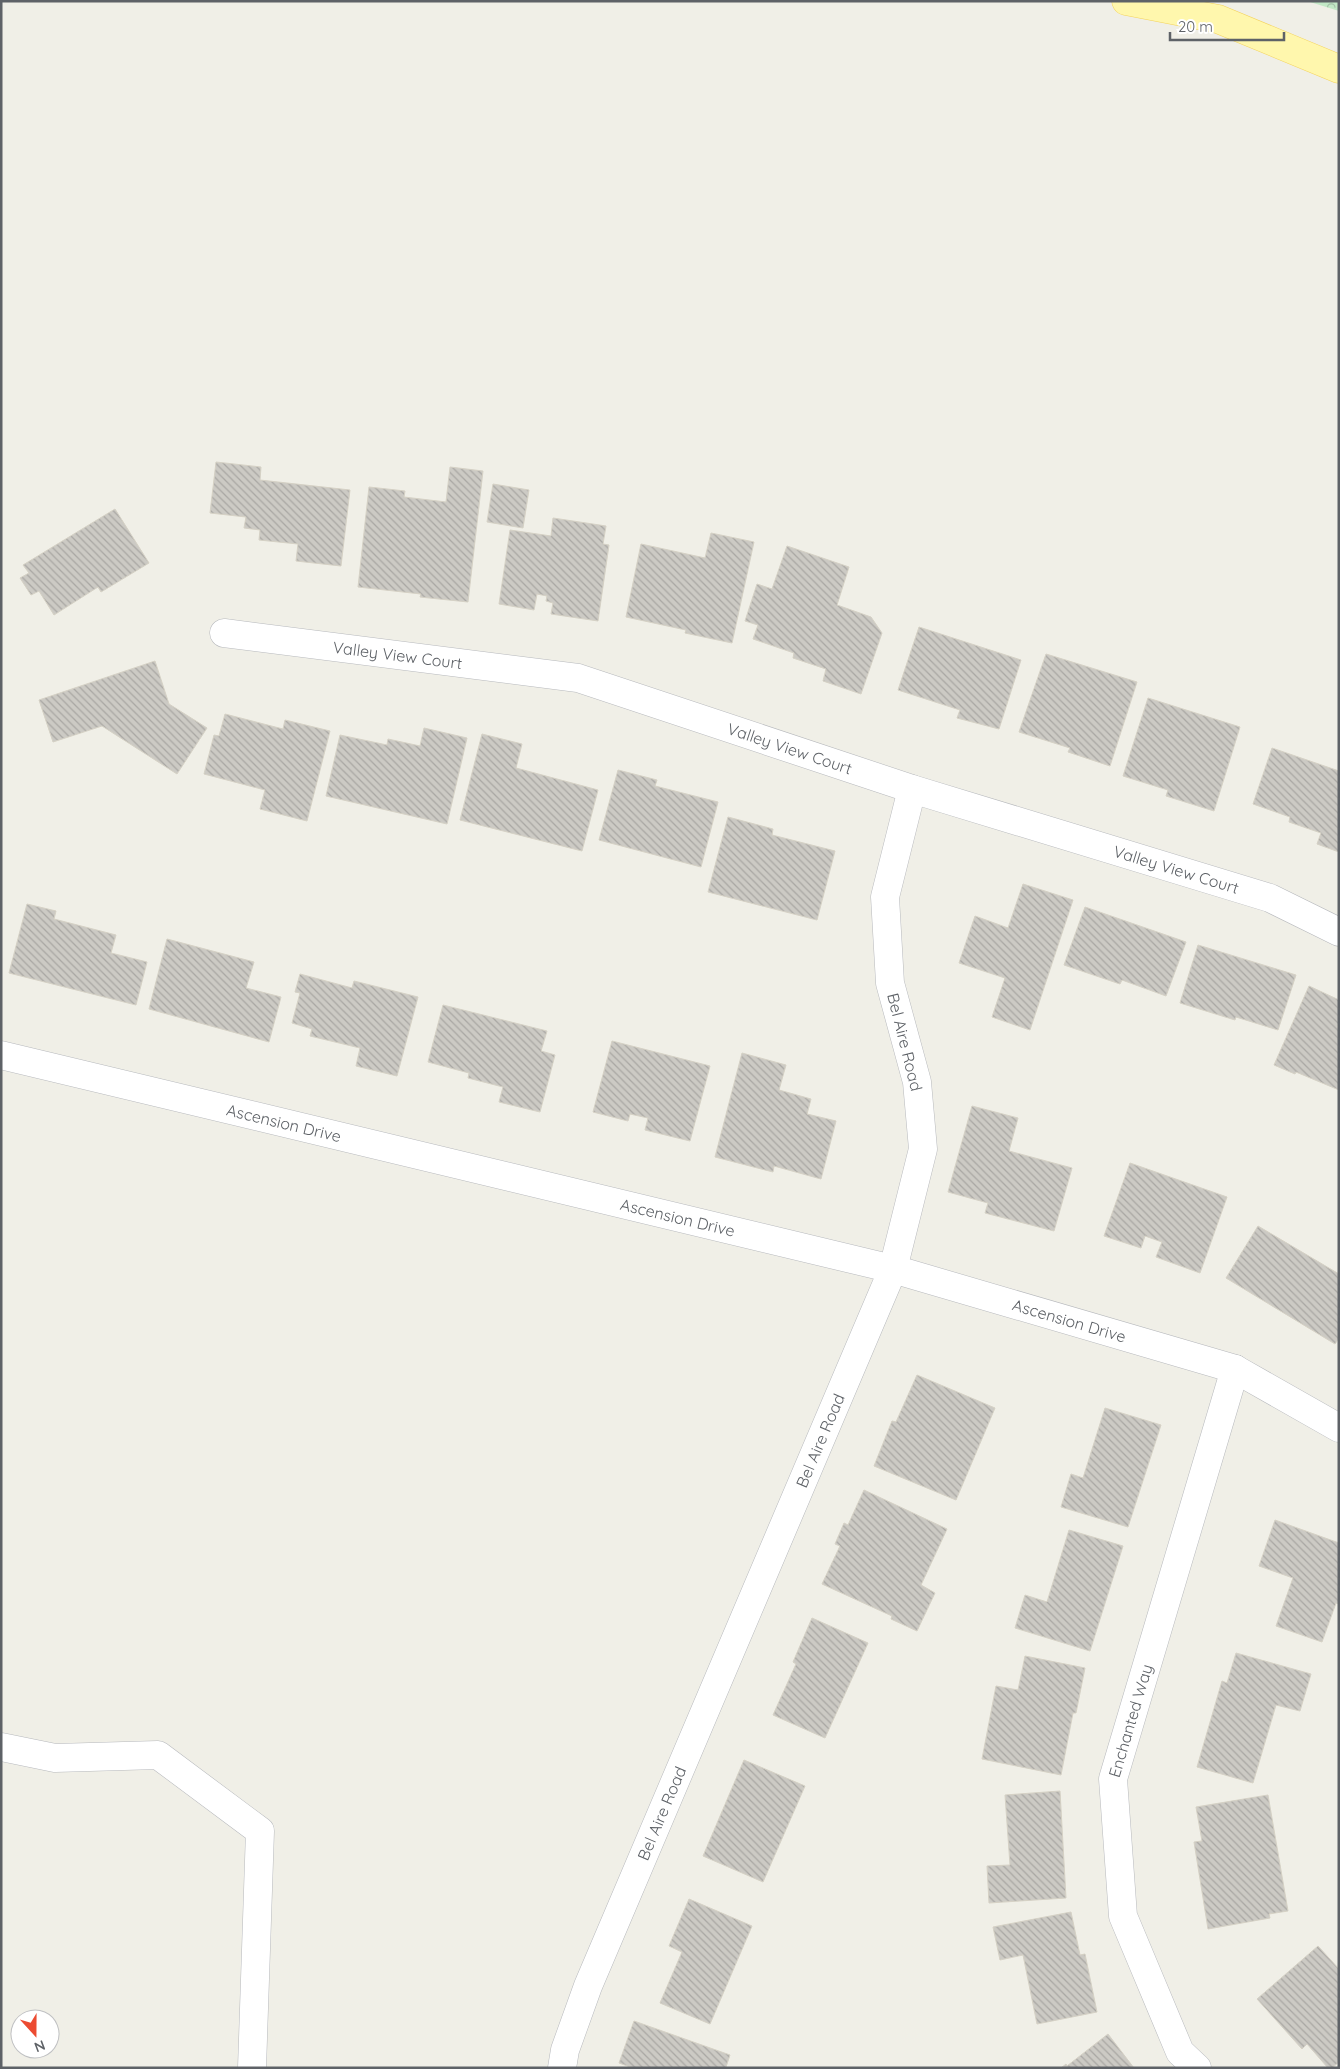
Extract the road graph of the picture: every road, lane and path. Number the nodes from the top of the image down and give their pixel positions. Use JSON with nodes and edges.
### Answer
{"nodes":[{"id":1,"x":1126,"y":1,"type":"edge"},
{"id":2,"x":1339,"y":70,"type":"edge"},
{"id":3,"x":224,"y":633,"type":"dead end"},
{"id":4,"x":912,"y":789,"type":"junction"},
{"id":5,"x":1339,"y":932,"type":"edge"},
{"id":6,"x":1,"y":1055,"type":"edge"},
{"id":7,"x":893,"y":1269,"type":"junction"},
{"id":8,"x":1234,"y":1369,"type":"junction"},
{"id":9,"x":1339,"y":1428,"type":"edge"},
{"id":10,"x":1,"y":1747,"type":"edge"},
{"id":11,"x":252,"y":2068,"type":"edge"},
{"id":12,"x":562,"y":2068,"type":"edge"},
{"id":13,"x":1197,"y":2068,"type":"edge"}],
"edges":[{"from":1,"to":2,"type":"main road"},
{"from":3,"to":4,"type":"street","name":"Valley View Court"},
{"from":4,"to":5,"type":"street","name":"Valley View Court"},
{"from":4,"to":7,"type":"street","name":"Bel Aire Road"},
{"from":6,"to":7,"type":"street","name":"Ascension Drive"},
{"from":7,"to":8,"type":"street","name":"Ascension Drive"},
{"from":7,"to":12,"type":"street","name":"Bel Aire Road"},
{"from":8,"to":9,"type":"street","name":"Ascension Drive"},
{"from":8,"to":13,"type":"street","name":"Enchanted Way"},
{"from":10,"to":11,"type":"street"}]}
